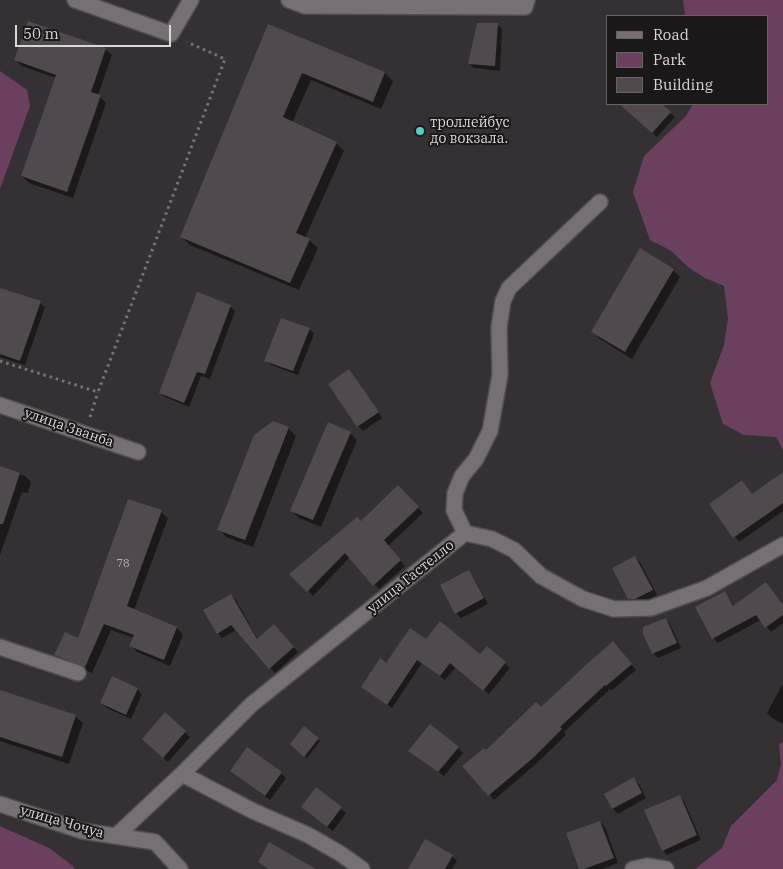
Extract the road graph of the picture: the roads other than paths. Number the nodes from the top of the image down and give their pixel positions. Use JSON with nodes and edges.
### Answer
{"nodes":[{"id":1,"x":75,"y":0,"type":"edge"},
{"id":2,"x":192,"y":0,"type":"edge"},
{"id":3,"x":289,"y":0,"type":"edge"},
{"id":4,"x":527,"y":0,"type":"edge"},
{"id":5,"x":600,"y":202,"type":"dead end"},
{"id":6,"x":0,"y":405,"type":"edge"},
{"id":7,"x":138,"y":452,"type":"dead end"},
{"id":8,"x":465,"y":533,"type":"junction"},
{"id":9,"x":783,"y":545,"type":"edge"},
{"id":10,"x":0,"y":647,"type":"edge"},
{"id":11,"x":78,"y":673,"type":"dead end"},
{"id":12,"x":182,"y":774,"type":"junction"},
{"id":13,"x":0,"y":804,"type":"edge"},
{"id":14,"x":116,"y":836,"type":"junction"},
{"id":15,"x":180,"y":869,"type":"edge"},
{"id":16,"x":362,"y":869,"type":"edge"},
{"id":17,"x":633,"y":869,"type":"edge"},
{"id":18,"x":666,"y":869,"type":"edge"}],
"edges":[{"from":1,"to":2,"type":"street"},
{"from":3,"to":4,"type":"street"},
{"from":5,"to":8,"type":"street"},
{"from":6,"to":7,"type":"street","name":"улица Званба"},
{"from":8,"to":9,"type":"street","name":"улица Гастелло"},
{"from":8,"to":12,"type":"street","name":"улица Гастелло"},
{"from":10,"to":11,"type":"street"},
{"from":12,"to":14,"type":"street","name":"улица Гастелло"},
{"from":12,"to":16,"type":"street"},
{"from":13,"to":14,"type":"street","name":"улица Чочуа"},
{"from":14,"to":15,"type":"street","name":"улица Чочуа"},
{"from":17,"to":18,"type":"street"}]}
